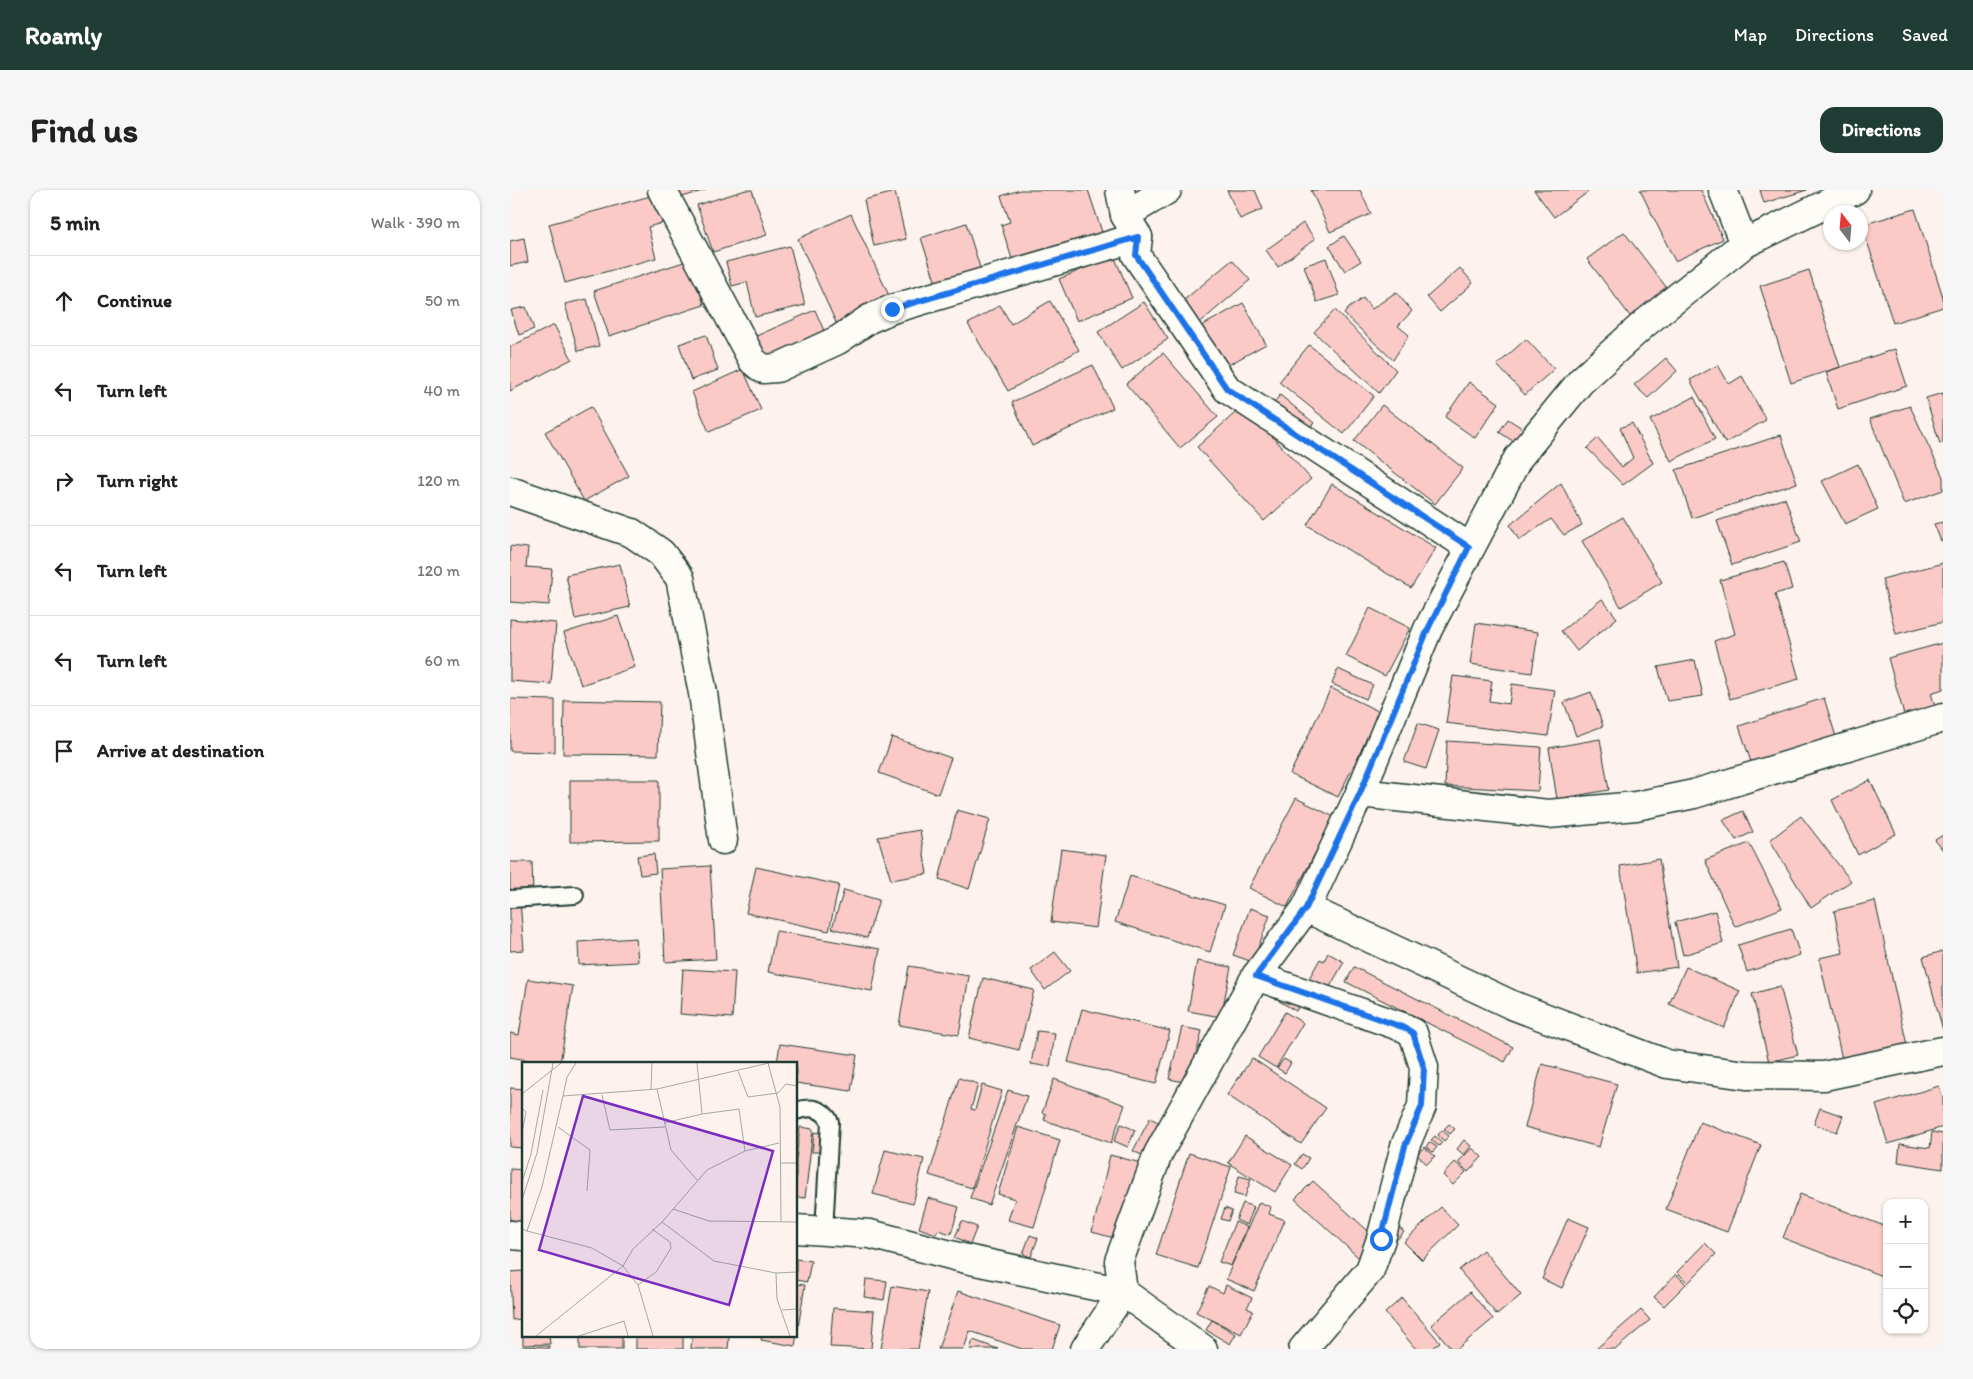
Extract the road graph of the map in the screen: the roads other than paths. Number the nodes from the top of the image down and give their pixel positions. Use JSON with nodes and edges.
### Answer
{"nodes":[{"id":1,"x":662,"y":190,"type":"edge"},
{"id":2,"x":1168,"y":190,"type":"edge"},
{"id":3,"x":1723,"y":190,"type":"edge"},
{"id":4,"x":1855,"y":190,"type":"edge"},
{"id":5,"x":1128,"y":214,"type":"edge"},
{"id":6,"x":1744,"y":244,"type":"junction"},
{"id":7,"x":510,"y":491,"type":"edge"},
{"id":8,"x":1469,"y":547,"type":"junction"},
{"id":9,"x":1943,"y":718,"type":"edge"},
{"id":10,"x":1360,"y":793,"type":"junction"},
{"id":11,"x":722,"y":840,"type":"dead end"},
{"id":12,"x":575,"y":896,"type":"dead end"},
{"id":13,"x":510,"y":898,"type":"edge"},
{"id":14,"x":1306,"y":908,"type":"junction"},
{"id":15,"x":1256,"y":976,"type":"junction"},
{"id":16,"x":1943,"y":1051,"type":"edge"},
{"id":17,"x":798,"y":1110,"type":"edge"},
{"id":18,"x":798,"y":1228,"type":"edge"},
{"id":19,"x":824,"y":1230,"type":"junction"},
{"id":20,"x":1122,"y":1292,"type":"junction"},
{"id":21,"x":1086,"y":1349,"type":"edge"},
{"id":22,"x":1203,"y":1349,"type":"edge"},
{"id":23,"x":1303,"y":1349,"type":"edge"}],
"edges":[{"from":1,"to":5,"type":"street"},
{"from":2,"to":5,"type":"street"},
{"from":3,"to":6,"type":"street"},
{"from":4,"to":6,"type":"street"},
{"from":5,"to":8,"type":"street"},
{"from":6,"to":8,"type":"street"},
{"from":7,"to":11,"type":"street"},
{"from":8,"to":10,"type":"street"},
{"from":9,"to":10,"type":"street"},
{"from":10,"to":14,"type":"street"},
{"from":12,"to":13,"type":"lane"},
{"from":14,"to":15,"type":"street"},
{"from":14,"to":16,"type":"street"},
{"from":15,"to":20,"type":"street"},
{"from":15,"to":23,"type":"street"},
{"from":17,"to":19,"type":"lane"},
{"from":18,"to":19,"type":"street"},
{"from":19,"to":20,"type":"street"},
{"from":20,"to":21,"type":"street"},
{"from":20,"to":22,"type":"street"}]}
